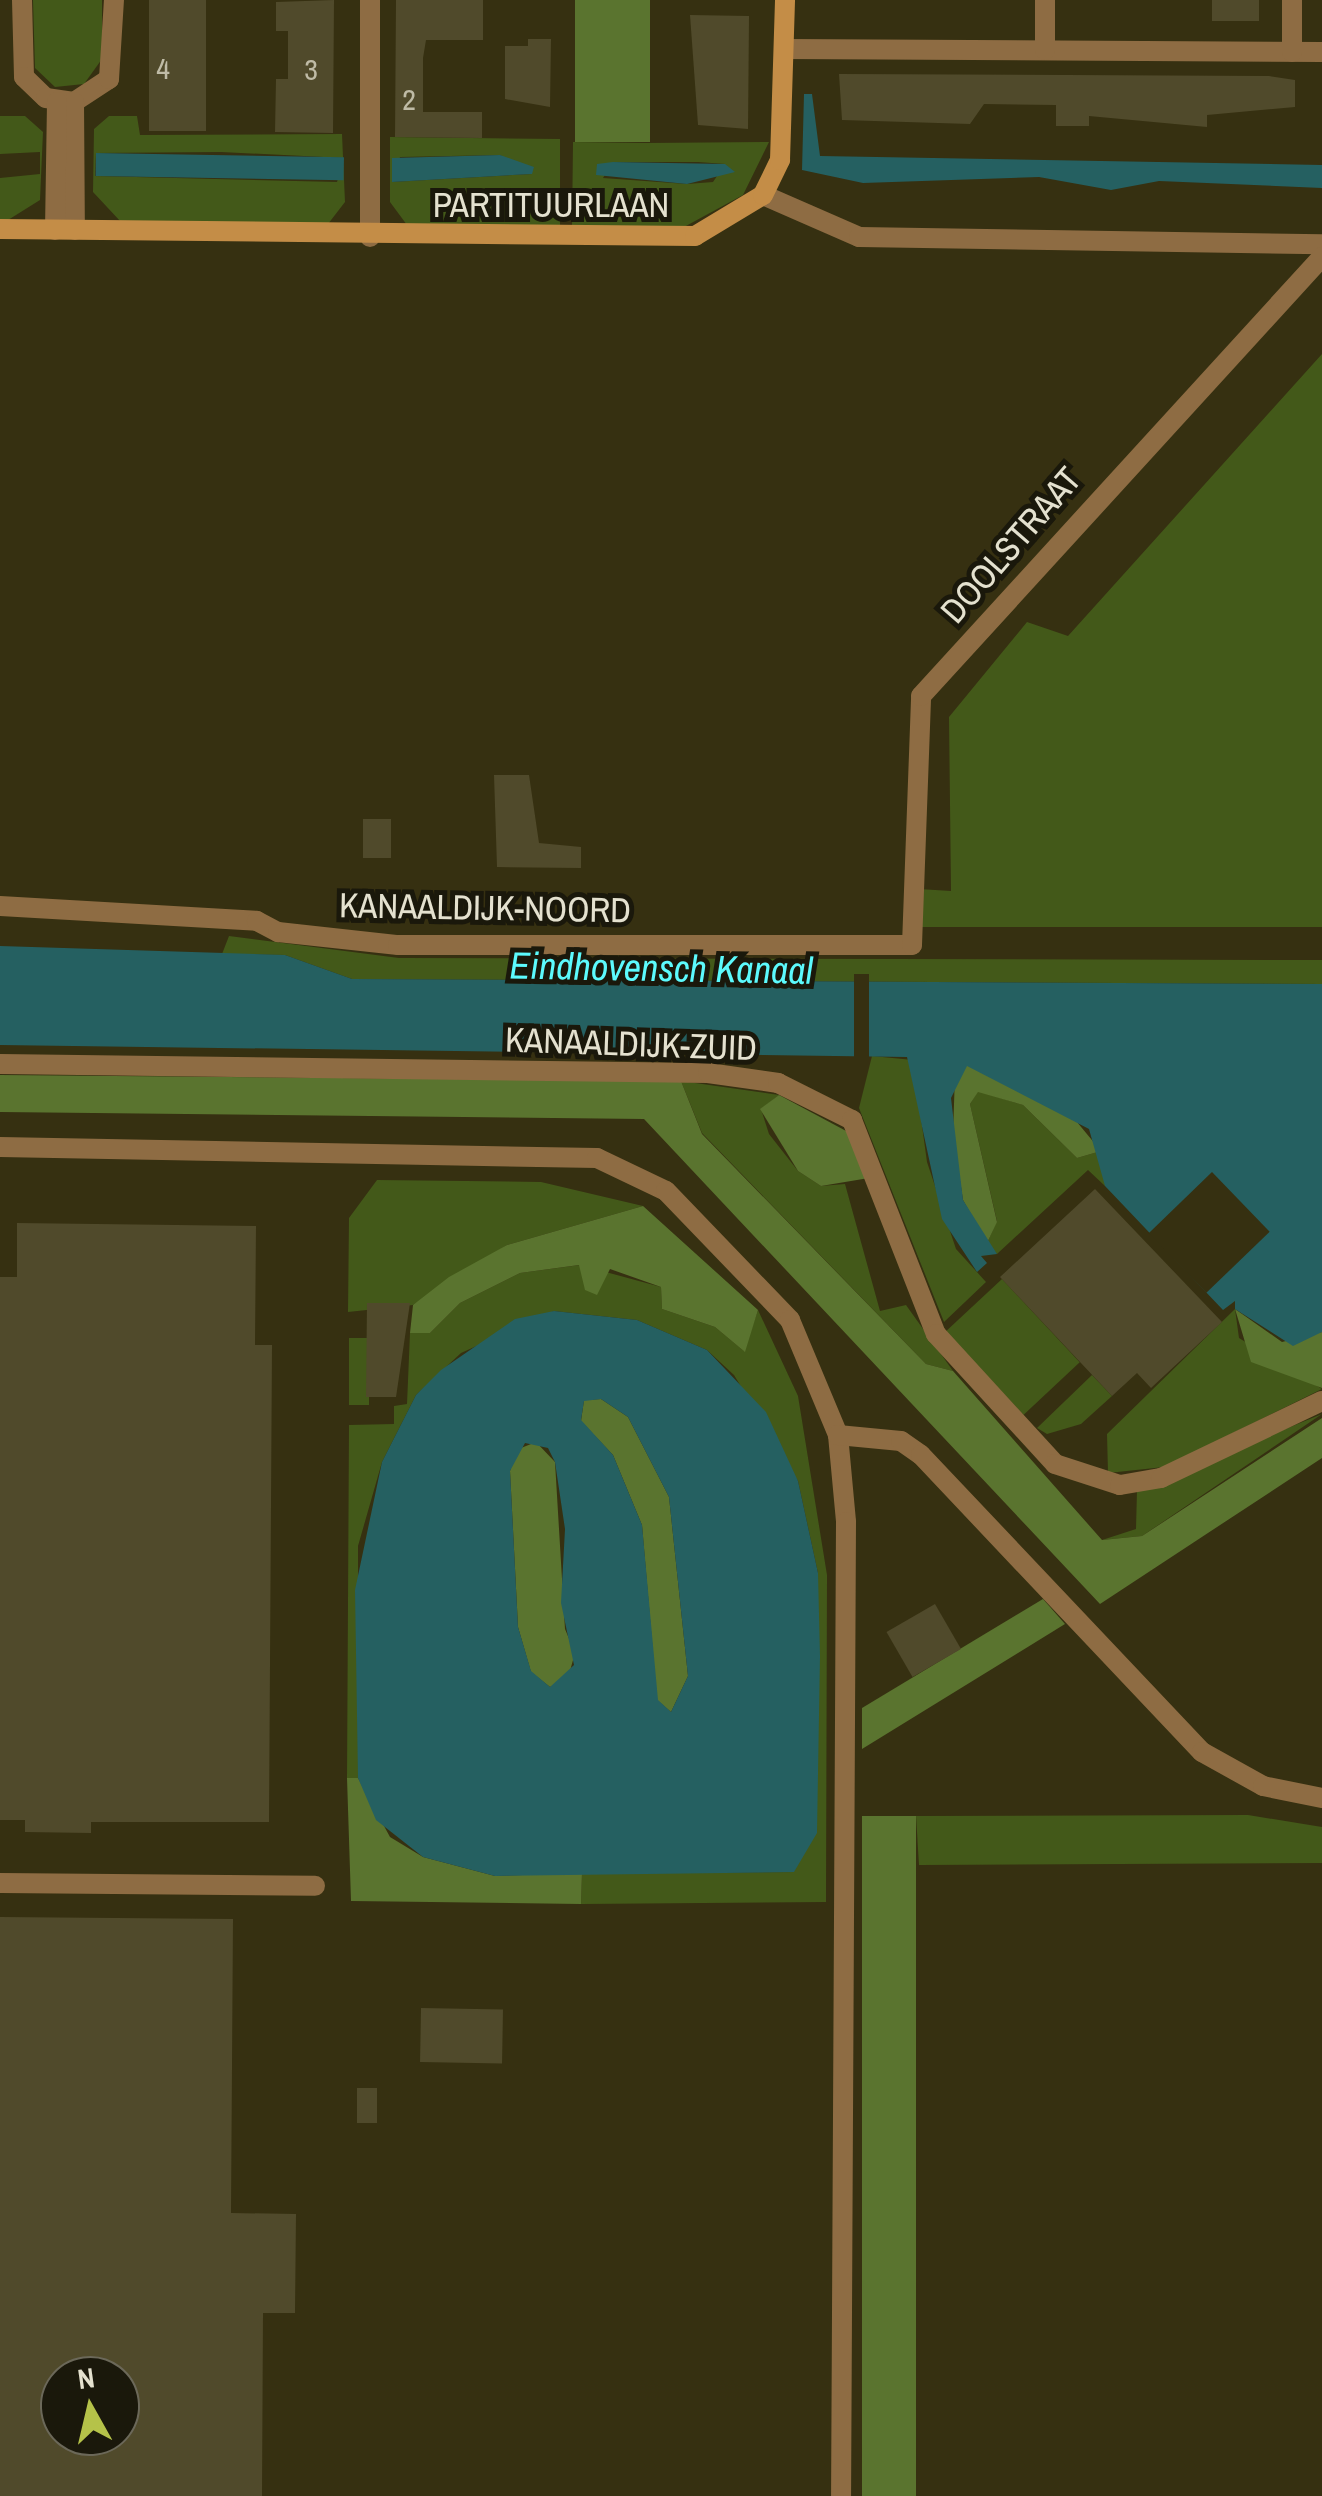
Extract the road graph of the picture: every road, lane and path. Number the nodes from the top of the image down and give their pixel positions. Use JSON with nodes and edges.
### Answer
{"nodes":[{"id":1,"x":22,"y":0,"type":"edge"},
{"id":2,"x":114,"y":0,"type":"edge"},
{"id":3,"x":370,"y":0,"type":"edge"},
{"id":4,"x":785,"y":0,"type":"edge"},
{"id":5,"x":1046,"y":0,"type":"edge"},
{"id":6,"x":1292,"y":0,"type":"edge"},
{"id":7,"x":786,"y":49,"type":"junction"},
{"id":8,"x":1045,"y":50,"type":"junction"},
{"id":9,"x":1292,"y":52,"type":"junction"},
{"id":10,"x":1322,"y":52,"type":"edge"},
{"id":11,"x":65,"y":102,"type":"junction"},
{"id":12,"x":763,"y":195,"type":"junction"},
{"id":13,"x":0,"y":229,"type":"edge"},
{"id":14,"x":65,"y":230,"type":"junction"},
{"id":15,"x":370,"y":236,"type":"junction"},
{"id":16,"x":1322,"y":244,"type":"edge"},
{"id":17,"x":1322,"y":256,"type":"edge"},
{"id":18,"x":0,"y":906,"type":"edge"},
{"id":19,"x":912,"y":945,"type":"joint"},
{"id":20,"x":0,"y":1064,"type":"edge"},
{"id":21,"x":0,"y":1148,"type":"edge"},
{"id":22,"x":1322,"y":1401,"type":"edge"},
{"id":23,"x":838,"y":1435,"type":"junction"},
{"id":24,"x":1322,"y":1798,"type":"edge"},
{"id":25,"x":0,"y":1883,"type":"edge"},
{"id":26,"x":316,"y":1886,"type":"dead end"},
{"id":27,"x":840,"y":2496,"type":"edge"}],
"edges":[{"from":1,"to":11,"type":"street"},
{"from":2,"to":11,"type":"street"},
{"from":3,"to":15,"type":"street"},
{"from":4,"to":7,"type":"street"},
{"from":5,"to":8,"type":"street"},
{"from":6,"to":9,"type":"street"},
{"from":7,"to":8,"type":"street"},
{"from":7,"to":12,"type":"street"},
{"from":8,"to":9,"type":"street"},
{"from":9,"to":10,"type":"street"},
{"from":11,"to":14,"type":"street"},
{"from":12,"to":15,"type":"street","name":"PARTITUURLAAN"},
{"from":12,"to":16,"type":"street"},
{"from":13,"to":14,"type":"street","name":"PARTITUURLAAN"},
{"from":14,"to":15,"type":"street","name":"PARTITUURLAAN"},
{"from":17,"to":19,"type":"street","name":"DOOLSTRAAT"},
{"from":18,"to":19,"type":"street","name":"KANAALDIJK-NOORD"},
{"from":20,"to":22,"type":"street","name":"KANAALDIJK-ZUID"},
{"from":21,"to":23,"type":"street"},
{"from":23,"to":24,"type":"street"},
{"from":23,"to":27,"type":"street"},
{"from":25,"to":26,"type":"street"}]}
